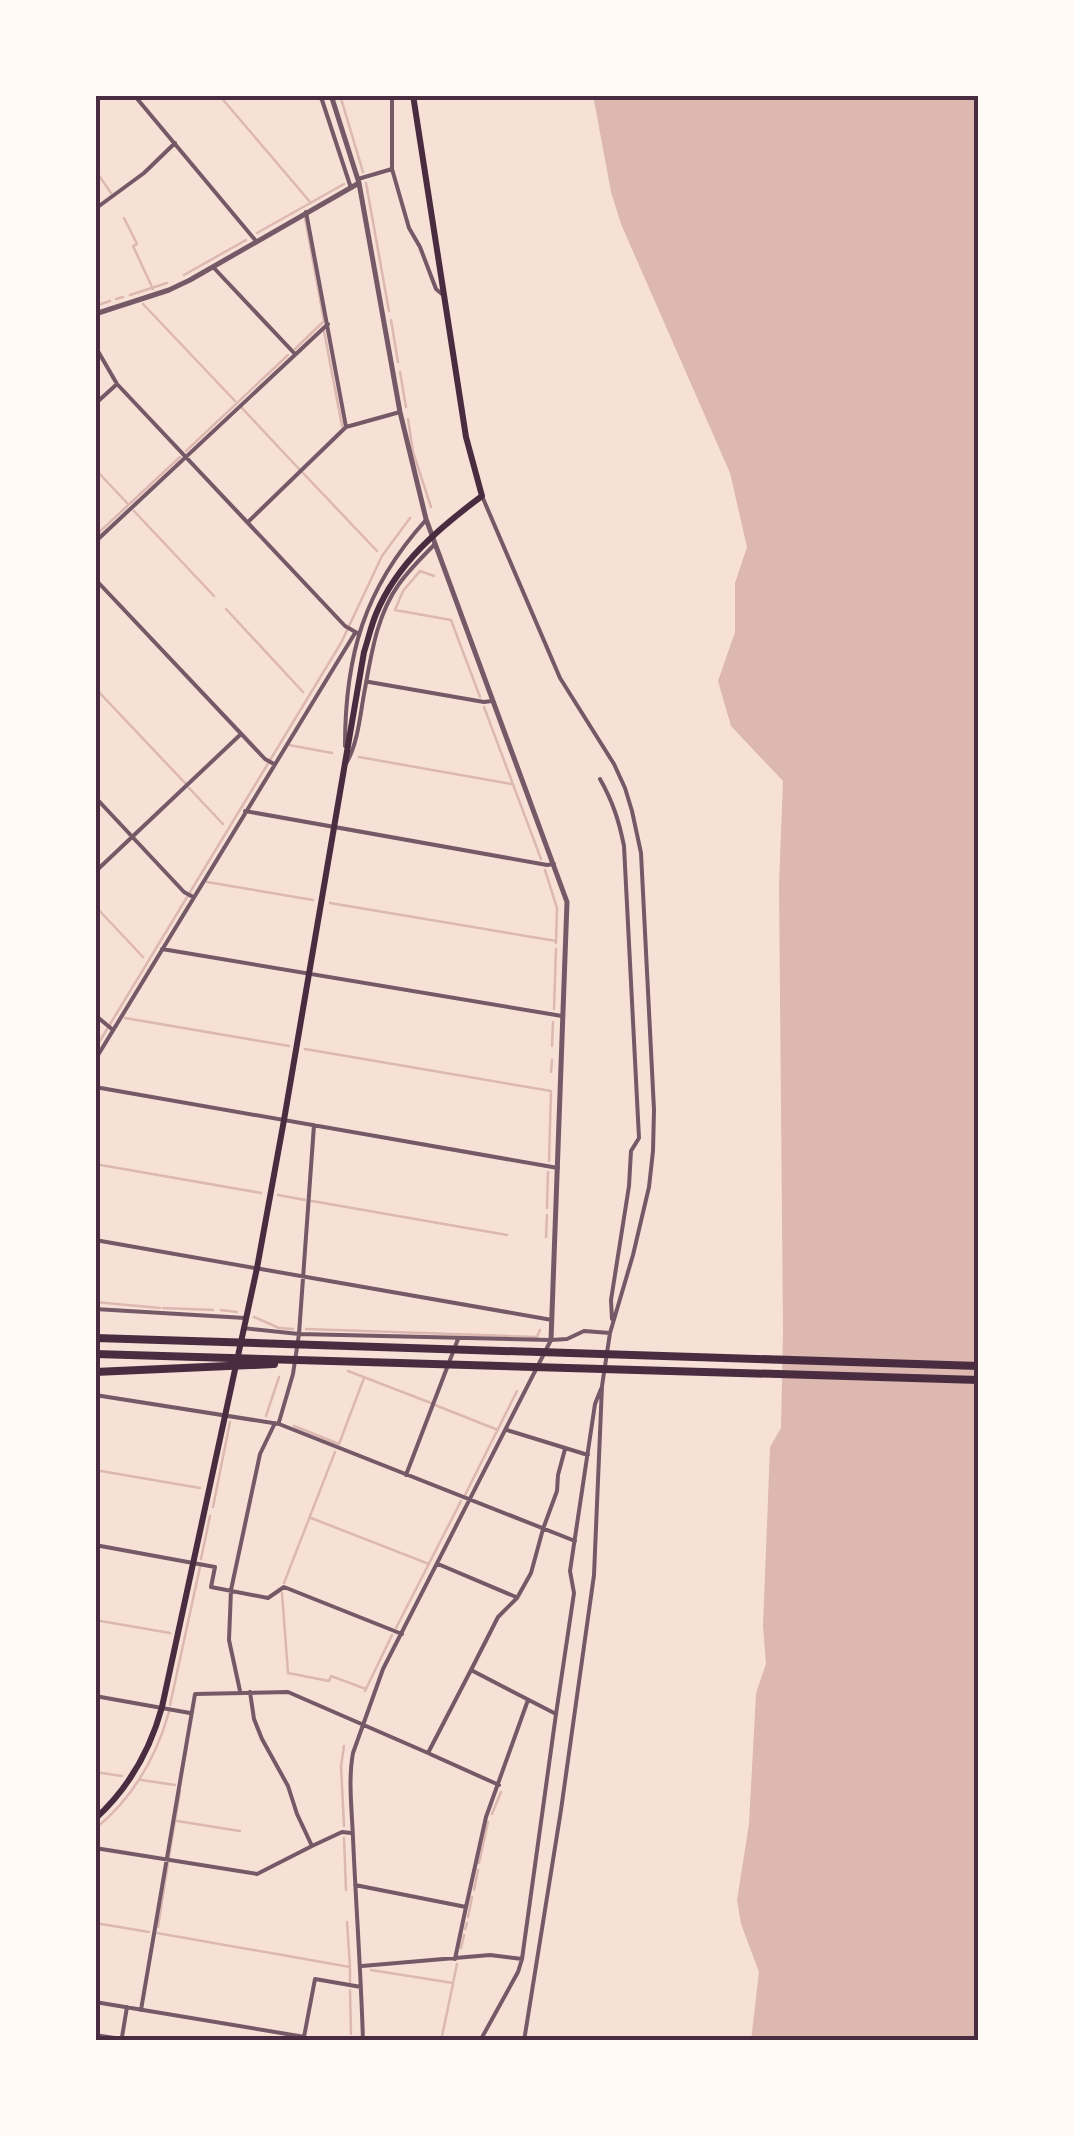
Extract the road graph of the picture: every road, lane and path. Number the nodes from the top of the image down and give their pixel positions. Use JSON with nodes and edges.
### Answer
{"nodes":[{"id":1,"x":134,"y":95,"type":"edge"},
{"id":2,"x":318,"y":95,"type":"edge"},
{"id":3,"x":331,"y":95,"type":"edge"},
{"id":4,"x":392,"y":95,"type":"edge"},
{"id":5,"x":413,"y":95,"type":"edge"},
{"id":6,"x":174,"y":144,"type":"junction"},
{"id":7,"x":392,"y":169,"type":"junction"},
{"id":8,"x":358,"y":181,"type":"junction"},
{"id":9,"x":351,"y":188,"type":"junction"},
{"id":10,"x":95,"y":209,"type":"edge"},
{"id":11,"x":306,"y":212,"type":"junction"},
{"id":12,"x":256,"y":241,"type":"junction"},
{"id":13,"x":213,"y":267,"type":"junction"},
{"id":14,"x":445,"y":298,"type":"junction"},
{"id":15,"x":95,"y":314,"type":"edge"},
{"id":16,"x":328,"y":324,"type":"junction"},
{"id":17,"x":95,"y":346,"type":"edge"},
{"id":18,"x":295,"y":354,"type":"junction"},
{"id":19,"x":117,"y":384,"type":"junction"},
{"id":20,"x":95,"y":404,"type":"edge"},
{"id":21,"x":400,"y":412,"type":"junction"},
{"id":22,"x":346,"y":428,"type":"junction"},
{"id":23,"x":186,"y":456,"type":"junction"},
{"id":24,"x":482,"y":496,"type":"junction"},
{"id":25,"x":426,"y":519,"type":"junction"},
{"id":26,"x":248,"y":522,"type":"junction"},
{"id":27,"x":95,"y":542,"type":"edge"},
{"id":28,"x":435,"y":544,"type":"junction"},
{"id":29,"x":95,"y":579,"type":"edge"},
{"id":30,"x":356,"y":633,"type":"junction"},
{"id":31,"x":366,"y":682,"type":"junction"},
{"id":32,"x":492,"y":701,"type":"junction"},
{"id":33,"x":241,"y":734,"type":"junction"},
{"id":34,"x":273,"y":764,"type":"junction"},
{"id":35,"x":345,"y":766,"type":"junction"},
{"id":36,"x":600,"y":779,"type":"dead end"},
{"id":37,"x":95,"y":797,"type":"edge"},
{"id":38,"x":245,"y":811,"type":"junction"},
{"id":39,"x":334,"y":828,"type":"junction"},
{"id":40,"x":132,"y":836,"type":"junction"},
{"id":41,"x":554,"y":864,"type":"junction"},
{"id":42,"x":95,"y":872,"type":"edge"},
{"id":43,"x":192,"y":897,"type":"junction"},
{"id":44,"x":162,"y":948,"type":"junction"},
{"id":45,"x":309,"y":974,"type":"junction"},
{"id":46,"x":95,"y":1015,"type":"edge"},
{"id":47,"x":563,"y":1017,"type":"junction"},
{"id":48,"x":112,"y":1030,"type":"junction"},
{"id":49,"x":95,"y":1060,"type":"edge"},
{"id":50,"x":95,"y":1088,"type":"edge"},
{"id":51,"x":284,"y":1120,"type":"junction"},
{"id":52,"x":314,"y":1125,"type":"junction"},
{"id":53,"x":558,"y":1168,"type":"junction"},
{"id":54,"x":95,"y":1240,"type":"edge"},
{"id":55,"x":256,"y":1268,"type":"junction"},
{"id":56,"x":304,"y":1276,"type":"junction"},
{"id":57,"x":95,"y":1309,"type":"edge"},
{"id":58,"x":246,"y":1318,"type":"junction"},
{"id":59,"x":552,"y":1320,"type":"junction"},
{"id":60,"x":612,"y":1324,"type":"junction"},
{"id":61,"x":244,"y":1328,"type":"junction"},
{"id":62,"x":610,"y":1332,"type":"junction"},
{"id":63,"x":299,"y":1334,"type":"junction"},
{"id":64,"x":95,"y":1336,"type":"edge"},
{"id":65,"x":458,"y":1338,"type":"junction"},
{"id":66,"x":551,"y":1340,"type":"junction"},
{"id":67,"x":95,"y":1354,"type":"edge"},
{"id":68,"x":225,"y":1362,"type":"junction"},
{"id":69,"x":979,"y":1366,"type":"edge"},
{"id":70,"x":95,"y":1372,"type":"edge"},
{"id":71,"x":979,"y":1380,"type":"edge"},
{"id":72,"x":602,"y":1386,"type":"junction"},
{"id":73,"x":95,"y":1395,"type":"edge"},
{"id":74,"x":224,"y":1415,"type":"junction"},
{"id":75,"x":277,"y":1423,"type":"junction"},
{"id":76,"x":507,"y":1430,"type":"junction"},
{"id":77,"x":565,"y":1448,"type":"junction"},
{"id":78,"x":588,"y":1455,"type":"junction"},
{"id":79,"x":406,"y":1475,"type":"junction"},
{"id":80,"x":471,"y":1501,"type":"junction"},
{"id":81,"x":543,"y":1529,"type":"junction"},
{"id":82,"x":575,"y":1541,"type":"junction"},
{"id":83,"x":95,"y":1545,"type":"edge"},
{"id":84,"x":194,"y":1562,"type":"junction"},
{"id":85,"x":438,"y":1564,"type":"junction"},
{"id":86,"x":231,"y":1590,"type":"junction"},
{"id":87,"x":517,"y":1598,"type":"junction"},
{"id":88,"x":402,"y":1634,"type":"junction"},
{"id":89,"x":471,"y":1670,"type":"junction"},
{"id":90,"x":240,"y":1692,"type":"junction"},
{"id":91,"x":250,"y":1692,"type":"junction"},
{"id":92,"x":95,"y":1696,"type":"edge"},
{"id":93,"x":528,"y":1700,"type":"junction"},
{"id":94,"x":162,"y":1707,"type":"junction"},
{"id":95,"x":190,"y":1713,"type":"junction"},
{"id":96,"x":556,"y":1714,"type":"junction"},
{"id":97,"x":363,"y":1726,"type":"junction"},
{"id":98,"x":428,"y":1753,"type":"junction"},
{"id":99,"x":499,"y":1785,"type":"junction"},
{"id":100,"x":95,"y":1819,"type":"edge"},
{"id":101,"x":353,"y":1833,"type":"junction"},
{"id":102,"x":312,"y":1846,"type":"junction"},
{"id":103,"x":95,"y":1848,"type":"edge"},
{"id":104,"x":165,"y":1860,"type":"junction"},
{"id":105,"x":355,"y":1885,"type":"junction"},
{"id":106,"x":466,"y":1907,"type":"junction"},
{"id":107,"x":455,"y":1959,"type":"junction"},
{"id":108,"x":522,"y":1959,"type":"junction"},
{"id":109,"x":361,"y":1966,"type":"junction"},
{"id":110,"x":362,"y":1987,"type":"junction"},
{"id":111,"x":95,"y":2002,"type":"edge"},
{"id":112,"x":127,"y":2008,"type":"junction"},
{"id":113,"x":141,"y":2010,"type":"junction"},
{"id":114,"x":95,"y":2035,"type":"edge"},
{"id":115,"x":304,"y":2037,"type":"junction"},
{"id":116,"x":121,"y":2039,"type":"edge"},
{"id":117,"x":318,"y":2040,"type":"edge"},
{"id":118,"x":134,"y":2041,"type":"edge"},
{"id":119,"x":329,"y":2041,"type":"edge"},
{"id":120,"x":362,"y":2041,"type":"edge"},
{"id":121,"x":480,"y":2041,"type":"edge"},
{"id":122,"x":524,"y":2041,"type":"edge"}],
"edges":[{"from":1,"to":6,"type":"street"},
{"from":2,"to":9,"type":"street"},
{"from":3,"to":8,"type":"street"},
{"from":4,"to":7,"type":"street"},
{"from":5,"to":14,"type":"main road"},
{"from":6,"to":10,"type":"street"},
{"from":6,"to":12,"type":"street"},
{"from":7,"to":8,"type":"street"},
{"from":7,"to":14,"type":"street"},
{"from":8,"to":9,"type":"street"},
{"from":8,"to":21,"type":"street"},
{"from":9,"to":11,"type":"street"},
{"from":11,"to":12,"type":"street"},
{"from":11,"to":16,"type":"street"},
{"from":12,"to":13,"type":"street"},
{"from":13,"to":15,"type":"street"},
{"from":13,"to":18,"type":"street"},
{"from":14,"to":24,"type":"main road"},
{"from":16,"to":18,"type":"street"},
{"from":16,"to":22,"type":"street"},
{"from":17,"to":19,"type":"street"},
{"from":18,"to":23,"type":"street"},
{"from":19,"to":20,"type":"street"},
{"from":19,"to":23,"type":"street"},
{"from":21,"to":22,"type":"street"},
{"from":21,"to":25,"type":"street"},
{"from":22,"to":26,"type":"street"},
{"from":23,"to":26,"type":"street"},
{"from":23,"to":27,"type":"street"},
{"from":24,"to":35,"type":"main road"},
{"from":24,"to":60,"type":"street"},
{"from":25,"to":28,"type":"street"},
{"from":25,"to":30,"type":"street"},
{"from":26,"to":30,"type":"street"},
{"from":28,"to":31,"type":"street"},
{"from":28,"to":32,"type":"street"},
{"from":29,"to":33,"type":"street"},
{"from":30,"to":34,"type":"street"},
{"from":30,"to":35,"type":"street"},
{"from":31,"to":32,"type":"street"},
{"from":31,"to":35,"type":"street"},
{"from":32,"to":41,"type":"street"},
{"from":33,"to":34,"type":"street"},
{"from":33,"to":40,"type":"street"},
{"from":34,"to":38,"type":"street"},
{"from":35,"to":39,"type":"main road"},
{"from":36,"to":60,"type":"street"},
{"from":37,"to":40,"type":"street"},
{"from":38,"to":39,"type":"street"},
{"from":38,"to":43,"type":"street"},
{"from":39,"to":41,"type":"street"},
{"from":39,"to":45,"type":"main road"},
{"from":40,"to":42,"type":"street"},
{"from":40,"to":43,"type":"street"},
{"from":41,"to":47,"type":"street"},
{"from":43,"to":44,"type":"street"},
{"from":44,"to":45,"type":"street"},
{"from":44,"to":48,"type":"street"},
{"from":45,"to":47,"type":"street"},
{"from":45,"to":51,"type":"main road"},
{"from":46,"to":48,"type":"street"},
{"from":47,"to":53,"type":"street"},
{"from":48,"to":49,"type":"street"},
{"from":50,"to":51,"type":"street"},
{"from":51,"to":52,"type":"street"},
{"from":51,"to":55,"type":"main road"},
{"from":52,"to":53,"type":"street"},
{"from":52,"to":56,"type":"street"},
{"from":53,"to":59,"type":"street"},
{"from":54,"to":55,"type":"street"},
{"from":55,"to":56,"type":"street"},
{"from":55,"to":58,"type":"main road"},
{"from":56,"to":59,"type":"street"},
{"from":56,"to":63,"type":"street"},
{"from":57,"to":58,"type":"street"},
{"from":58,"to":61,"type":"main road"},
{"from":59,"to":66,"type":"street"},
{"from":60,"to":62,"type":"street"},
{"from":61,"to":63,"type":"street"},
{"from":61,"to":74,"type":"main road"},
{"from":62,"to":66,"type":"street"},
{"from":62,"to":72,"type":"street"},
{"from":63,"to":65,"type":"street"},
{"from":63,"to":75,"type":"street"},
{"from":64,"to":69,"type":"highway"},
{"from":65,"to":66,"type":"street"},
{"from":65,"to":79,"type":"street"},
{"from":66,"to":76,"type":"street"},
{"from":67,"to":68,"type":"highway"},
{"from":68,"to":70,"type":"highway"},
{"from":68,"to":71,"type":"highway"},
{"from":72,"to":78,"type":"street"},
{"from":72,"to":122,"type":"street"},
{"from":73,"to":74,"type":"street"},
{"from":74,"to":75,"type":"street"},
{"from":74,"to":84,"type":"main road"},
{"from":75,"to":79,"type":"street"},
{"from":75,"to":86,"type":"street"},
{"from":76,"to":77,"type":"street"},
{"from":76,"to":80,"type":"street"},
{"from":77,"to":78,"type":"street"},
{"from":77,"to":81,"type":"street"},
{"from":78,"to":82,"type":"street"},
{"from":79,"to":80,"type":"street"},
{"from":80,"to":81,"type":"street"},
{"from":80,"to":85,"type":"street"},
{"from":81,"to":82,"type":"street"},
{"from":81,"to":87,"type":"street"},
{"from":82,"to":96,"type":"street"},
{"from":83,"to":84,"type":"street"},
{"from":84,"to":86,"type":"street"},
{"from":84,"to":94,"type":"main road"},
{"from":85,"to":87,"type":"street"},
{"from":85,"to":88,"type":"street"},
{"from":86,"to":88,"type":"street"},
{"from":86,"to":90,"type":"street"},
{"from":87,"to":89,"type":"street"},
{"from":88,"to":97,"type":"street"},
{"from":89,"to":93,"type":"street"},
{"from":89,"to":98,"type":"street"},
{"from":90,"to":91,"type":"street"},
{"from":90,"to":95,"type":"street"},
{"from":91,"to":97,"type":"street"},
{"from":91,"to":102,"type":"street"},
{"from":92,"to":94,"type":"street"},
{"from":93,"to":96,"type":"street"},
{"from":93,"to":99,"type":"street"},
{"from":94,"to":95,"type":"street"},
{"from":94,"to":100,"type":"main road"},
{"from":95,"to":104,"type":"street"},
{"from":96,"to":108,"type":"street"},
{"from":97,"to":98,"type":"street"},
{"from":97,"to":101,"type":"street"},
{"from":98,"to":99,"type":"street"},
{"from":99,"to":106,"type":"street"},
{"from":101,"to":102,"type":"street"},
{"from":101,"to":105,"type":"street"},
{"from":102,"to":104,"type":"street"},
{"from":103,"to":104,"type":"street"},
{"from":104,"to":113,"type":"street"},
{"from":105,"to":106,"type":"street"},
{"from":105,"to":109,"type":"street"},
{"from":106,"to":107,"type":"street"},
{"from":107,"to":108,"type":"street"},
{"from":107,"to":109,"type":"street"},
{"from":108,"to":121,"type":"street"},
{"from":109,"to":110,"type":"street"},
{"from":110,"to":115,"type":"street"},
{"from":110,"to":120,"type":"street"},
{"from":111,"to":112,"type":"street"},
{"from":112,"to":113,"type":"street"},
{"from":112,"to":116,"type":"street"},
{"from":113,"to":115,"type":"street"},
{"from":114,"to":116,"type":"street"},
{"from":115,"to":117,"type":"street"},
{"from":116,"to":118,"type":"street"},
{"from":117,"to":119,"type":"street"}]}
